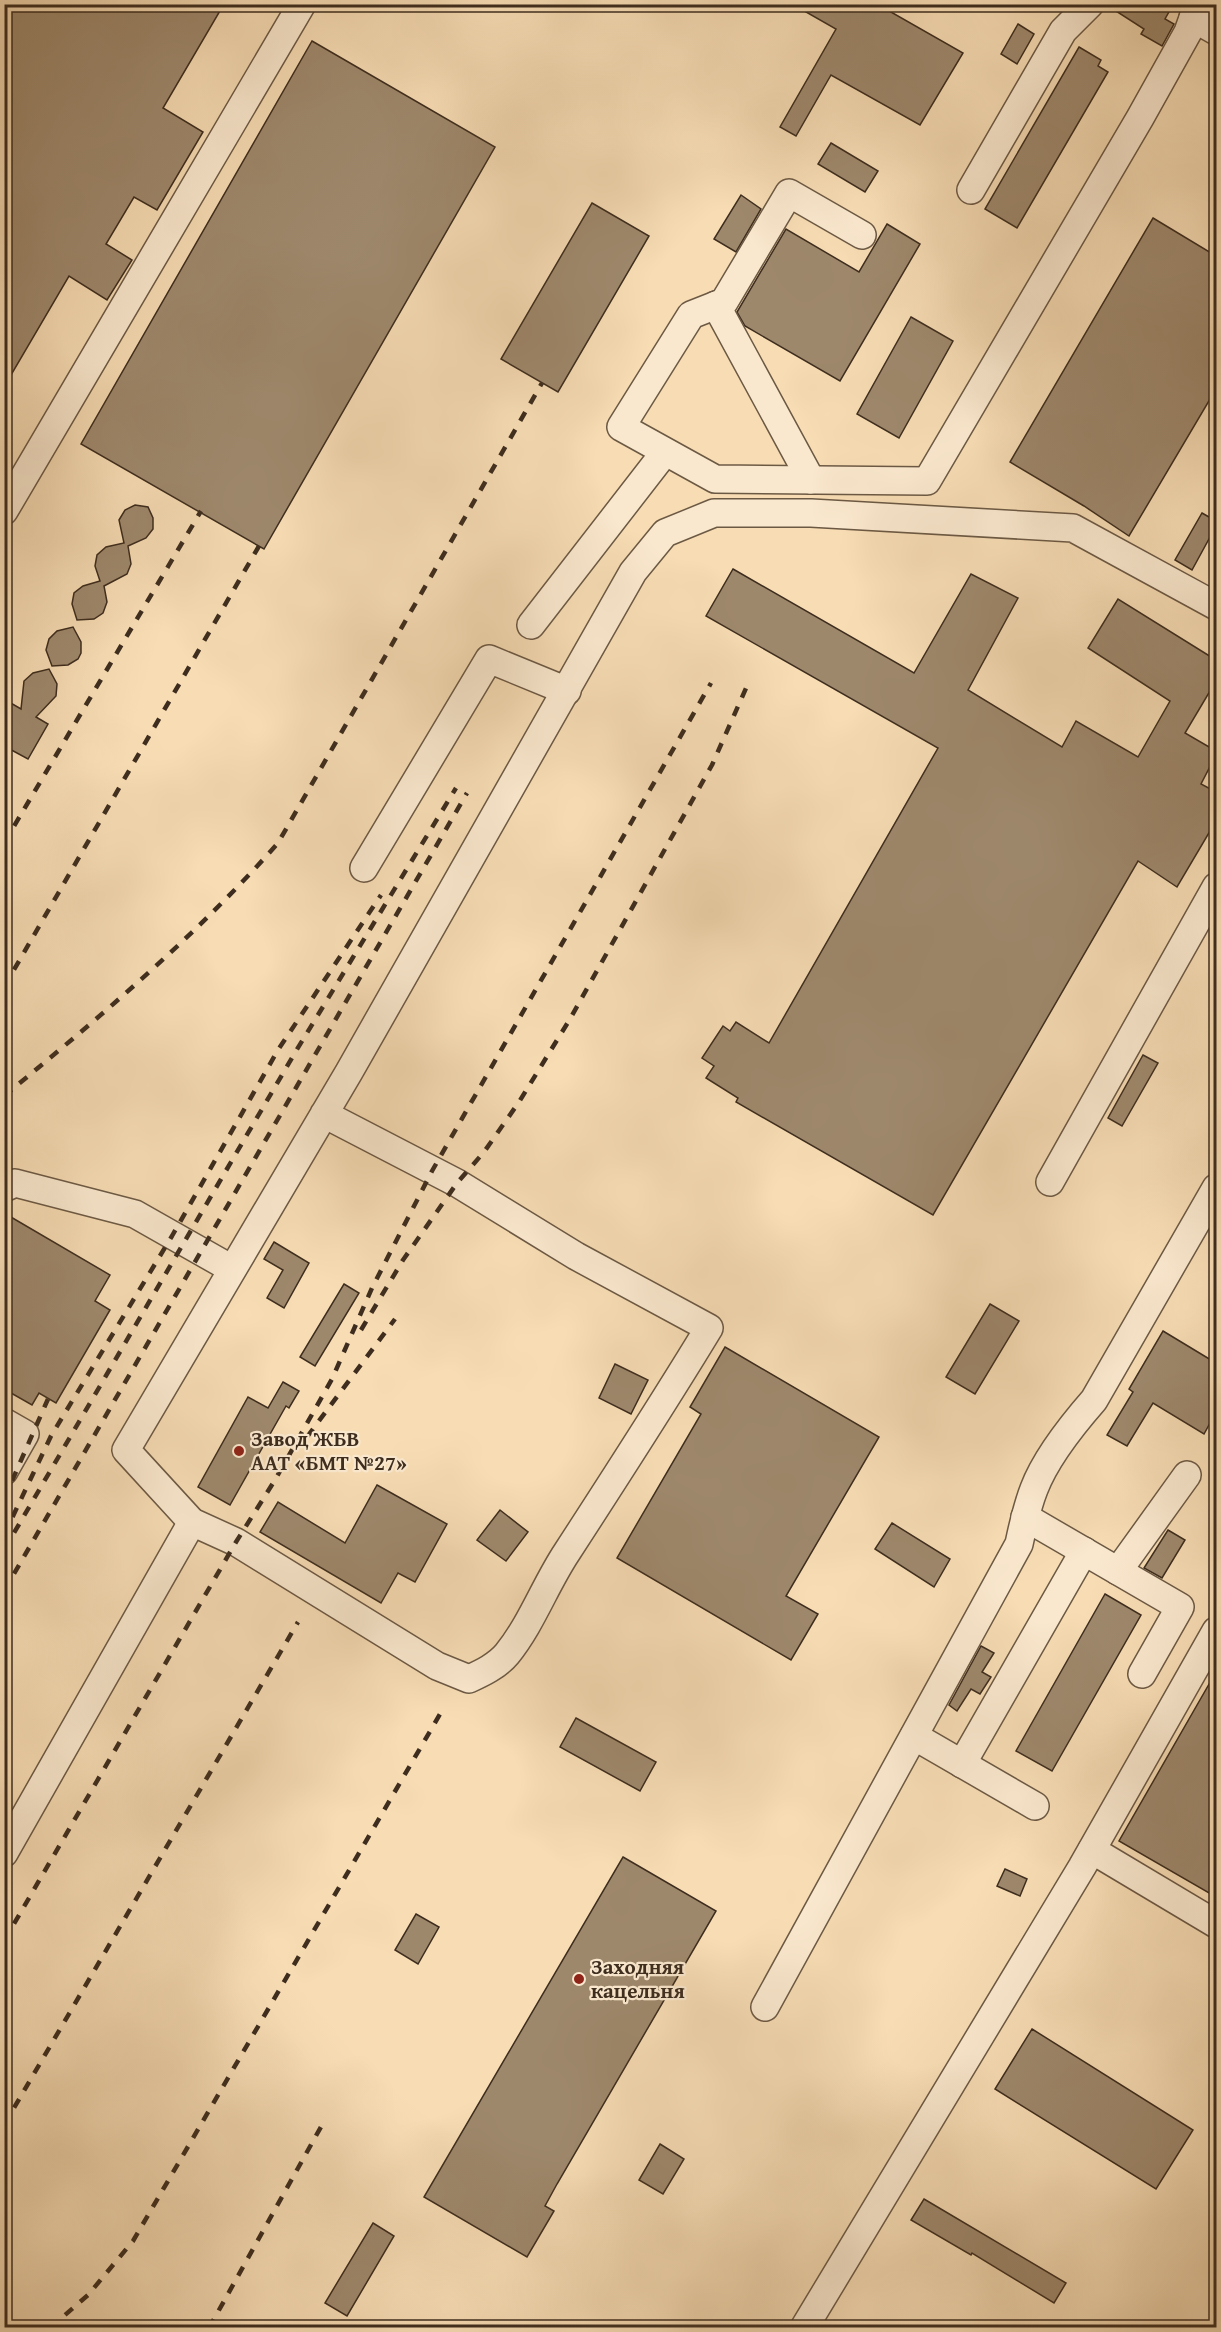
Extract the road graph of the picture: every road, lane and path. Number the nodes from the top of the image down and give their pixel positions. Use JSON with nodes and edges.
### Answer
{"nodes":[{"id":1,"x":302,"y":4,"type":"edge"},
{"id":2,"x":1090,"y":4,"type":"edge"},
{"id":3,"x":1196,"y":11,"type":"edge"},
{"id":4,"x":1216,"y":31,"type":"edge"},
{"id":5,"x":971,"y":190,"type":"dead end"},
{"id":6,"x":862,"y":235,"type":"dead end"},
{"id":7,"x":716,"y":305,"type":"junction"},
{"id":8,"x":665,"y":452,"type":"junction"},
{"id":9,"x":811,"y":480,"type":"junction"},
{"id":10,"x":4,"y":510,"type":"edge"},
{"id":11,"x":1216,"y":606,"type":"edge"},
{"id":12,"x":531,"y":625,"type":"dead end"},
{"id":13,"x":567,"y":691,"type":"junction"},
{"id":14,"x":364,"y":868,"type":"dead end"},
{"id":15,"x":1216,"y":887,"type":"edge"},
{"id":16,"x":324,"y":1114,"type":"junction"},
{"id":17,"x":1050,"y":1182,"type":"dead end"},
{"id":18,"x":4,"y":1188,"type":"edge"},
{"id":19,"x":1216,"y":1188,"type":"edge"},
{"id":20,"x":232,"y":1269,"type":"junction"},
{"id":21,"x":4,"y":1422,"type":"edge"},
{"id":22,"x":4,"y":1472,"type":"edge"},
{"id":23,"x":1187,"y":1475,"type":"dead end"},
{"id":24,"x":1024,"y":1517,"type":"junction"},
{"id":25,"x":192,"y":1522,"type":"junction"},
{"id":26,"x":1084,"y":1551,"type":"junction"},
{"id":27,"x":1118,"y":1571,"type":"junction"},
{"id":28,"x":1216,"y":1631,"type":"edge"},
{"id":29,"x":1142,"y":1674,"type":"dead end"},
{"id":30,"x":914,"y":1736,"type":"junction"},
{"id":31,"x":962,"y":1764,"type":"junction"},
{"id":32,"x":1035,"y":1806,"type":"dead end"},
{"id":33,"x":1092,"y":1850,"type":"junction"},
{"id":34,"x":4,"y":1853,"type":"edge"},
{"id":35,"x":1216,"y":1924,"type":"edge"},
{"id":36,"x":765,"y":2007,"type":"dead end"},
{"id":37,"x":804,"y":2328,"type":"edge"}],
"edges":[{"from":1,"to":10,"type":"street"},
{"from":2,"to":5,"type":"street"},
{"from":3,"to":4,"type":"street"},
{"from":3,"to":9,"type":"street"},
{"from":6,"to":7,"type":"street"},
{"from":7,"to":8,"type":"street"},
{"from":7,"to":9,"type":"street"},
{"from":8,"to":9,"type":"street"},
{"from":8,"to":12,"type":"street"},
{"from":11,"to":13,"type":"street"},
{"from":13,"to":14,"type":"street"},
{"from":13,"to":16,"type":"street"},
{"from":15,"to":17,"type":"street"},
{"from":16,"to":20,"type":"street"},
{"from":16,"to":25,"type":"street"},
{"from":18,"to":20,"type":"street"},
{"from":19,"to":24,"type":"street"},
{"from":20,"to":25,"type":"street"},
{"from":21,"to":22,"type":"street"},
{"from":23,"to":27,"type":"street"},
{"from":24,"to":26,"type":"street"},
{"from":24,"to":30,"type":"street"},
{"from":25,"to":34,"type":"street"},
{"from":26,"to":27,"type":"street"},
{"from":26,"to":31,"type":"street"},
{"from":27,"to":29,"type":"street"},
{"from":28,"to":33,"type":"street"},
{"from":30,"to":31,"type":"street"},
{"from":30,"to":36,"type":"street"},
{"from":31,"to":32,"type":"street"},
{"from":33,"to":35,"type":"street"},
{"from":33,"to":37,"type":"street"}]}
